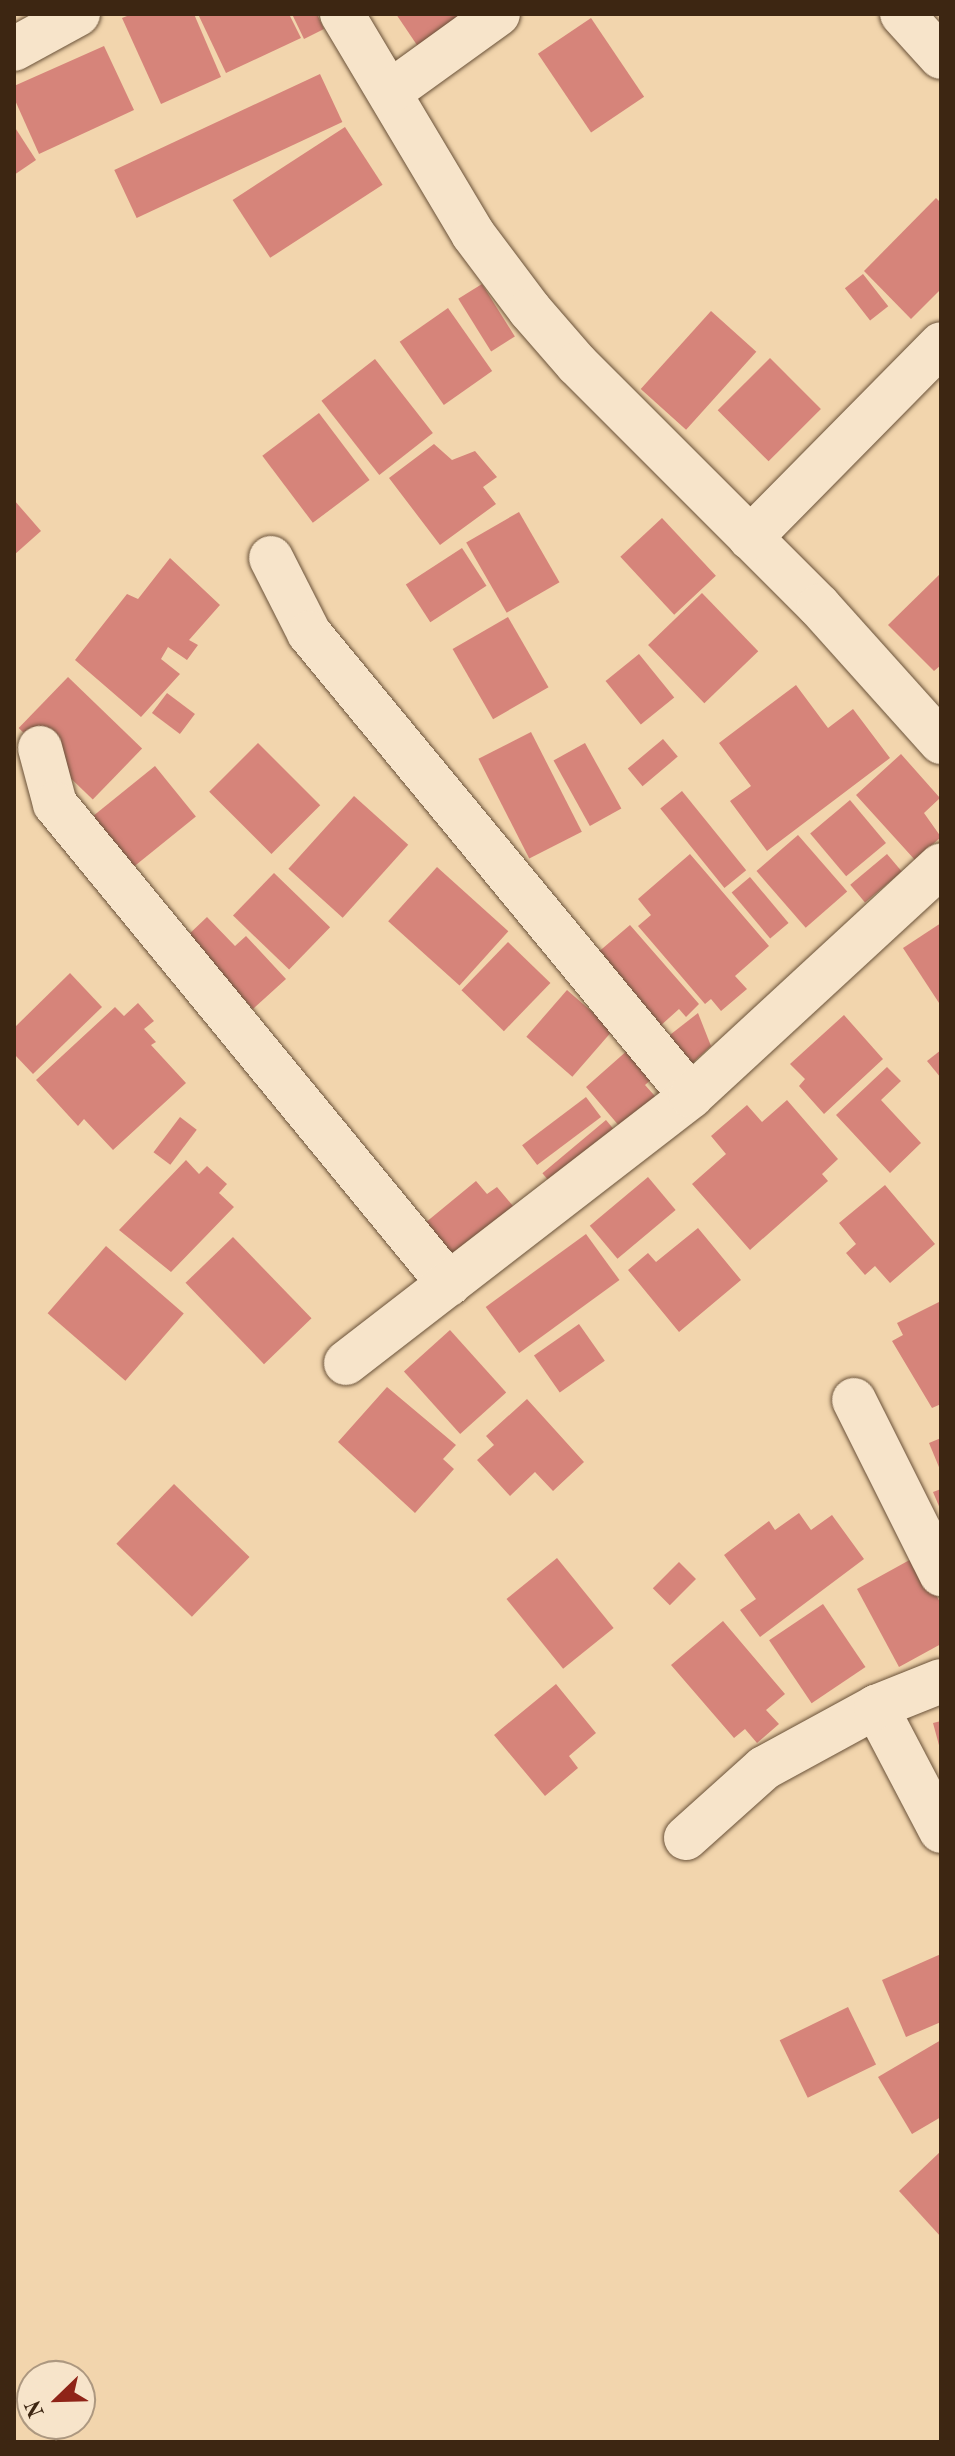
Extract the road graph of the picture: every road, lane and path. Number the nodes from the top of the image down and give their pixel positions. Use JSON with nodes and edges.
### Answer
{"nodes":[{"id":1,"x":78,"y":14,"type":"edge"},
{"id":2,"x":342,"y":14,"type":"edge"},
{"id":3,"x":498,"y":14,"type":"edge"},
{"id":4,"x":902,"y":14,"type":"edge"},
{"id":5,"x":14,"y":49,"type":"edge"},
{"id":6,"x":941,"y":57,"type":"edge"},
{"id":7,"x":390,"y":92,"type":"junction"},
{"id":8,"x":941,"y":344,"type":"edge"},
{"id":9,"x":750,"y":538,"type":"junction"},
{"id":10,"x":271,"y":558,"type":"dead end"},
{"id":11,"x":941,"y":742,"type":"edge"},
{"id":12,"x":40,"y":748,"type":"dead end"},
{"id":13,"x":941,"y":865,"type":"edge"},
{"id":14,"x":691,"y":1096,"type":"junction"},
{"id":15,"x":449,"y":1284,"type":"junction"},
{"id":16,"x":346,"y":1363,"type":"dead end"},
{"id":17,"x":854,"y":1400,"type":"dead end"},
{"id":18,"x":941,"y":1574,"type":"edge"},
{"id":19,"x":941,"y":1681,"type":"edge"},
{"id":20,"x":876,"y":1707,"type":"junction"},
{"id":21,"x":941,"y":1831,"type":"edge"},
{"id":22,"x":686,"y":1838,"type":"dead end"}],
"edges":[{"from":1,"to":5,"type":"street"},
{"from":2,"to":7,"type":"street"},
{"from":3,"to":7,"type":"street"},
{"from":4,"to":6,"type":"street"},
{"from":7,"to":9,"type":"street"},
{"from":8,"to":9,"type":"street"},
{"from":9,"to":11,"type":"street"},
{"from":10,"to":14,"type":"street"},
{"from":12,"to":15,"type":"street"},
{"from":13,"to":14,"type":"street"},
{"from":14,"to":15,"type":"street"},
{"from":15,"to":16,"type":"street"},
{"from":17,"to":18,"type":"street"},
{"from":19,"to":20,"type":"street"},
{"from":20,"to":21,"type":"street"},
{"from":20,"to":22,"type":"street"}]}
